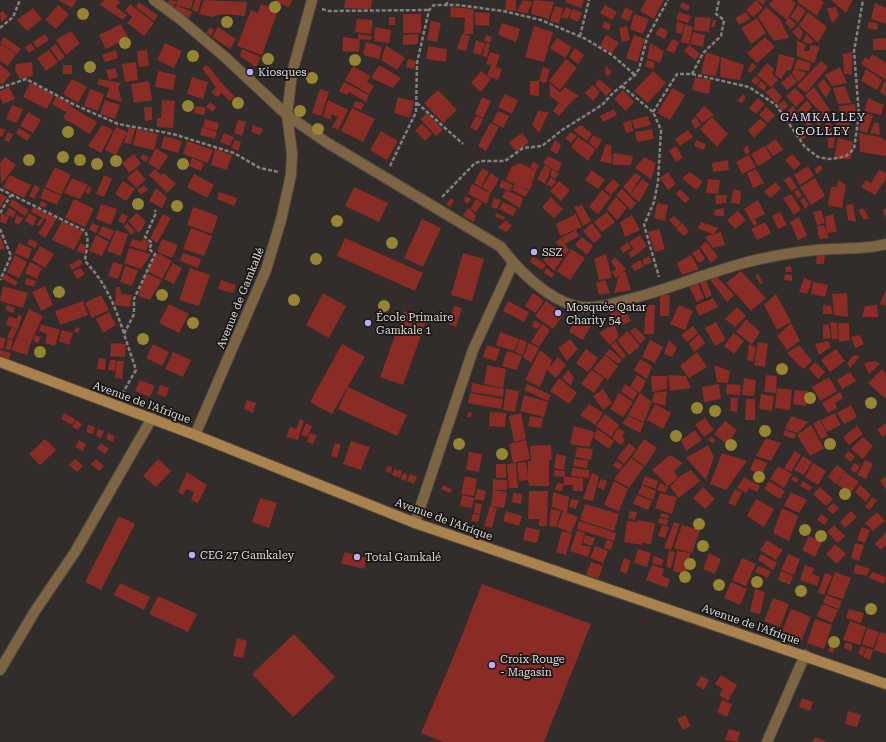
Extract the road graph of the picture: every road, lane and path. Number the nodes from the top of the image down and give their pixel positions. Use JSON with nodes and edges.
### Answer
{"nodes":[{"id":1,"x":20,"y":0,"type":"edge"},
{"id":2,"x":154,"y":0,"type":"edge"},
{"id":3,"x":448,"y":0,"type":"edge"},
{"id":4,"x":589,"y":0,"type":"edge"},
{"id":5,"x":668,"y":0,"type":"edge"},
{"id":6,"x":719,"y":0,"type":"edge"},
{"id":7,"x":863,"y":0,"type":"edge"},
{"id":8,"x":311,"y":3,"type":"edge"},
{"id":9,"x":446,"y":6,"type":"junction"},
{"id":10,"x":429,"y":10,"type":"junction"},
{"id":11,"x":0,"y":28,"type":"edge"},
{"id":12,"x":580,"y":36,"type":"junction"},
{"id":13,"x":692,"y":74,"type":"junction"},
{"id":14,"x":635,"y":75,"type":"junction"},
{"id":15,"x":622,"y":86,"type":"junction"},
{"id":16,"x":0,"y":88,"type":"edge"},
{"id":17,"x":417,"y":103,"type":"junction"},
{"id":18,"x":653,"y":112,"type":"junction"},
{"id":19,"x":287,"y":115,"type":"junction"},
{"id":20,"x":463,"y":144,"type":"dead end"},
{"id":21,"x":291,"y":175,"type":"junction"},
{"id":22,"x":385,"y":177,"type":"junction"},
{"id":23,"x":0,"y":189,"type":"edge"},
{"id":24,"x":11,"y":195,"type":"junction"},
{"id":25,"x":435,"y":206,"type":"junction"},
{"id":26,"x":154,"y":210,"type":"dead end"},
{"id":27,"x":0,"y":213,"type":"edge"},
{"id":28,"x":0,"y":229,"type":"edge"},
{"id":29,"x":886,"y":245,"type":"edge"},
{"id":30,"x":513,"y":263,"type":"junction"},
{"id":31,"x":0,"y":280,"type":"edge"},
{"id":32,"x":663,"y":291,"type":"junction"},
{"id":33,"x":124,"y":334,"type":"junction"},
{"id":34,"x":0,"y":362,"type":"edge"},
{"id":35,"x":116,"y":405,"type":"junction"},
{"id":36,"x":152,"y":418,"type":"junction"},
{"id":37,"x":195,"y":435,"type":"junction"},
{"id":38,"x":415,"y":523,"type":"junction"},
{"id":39,"x":805,"y":656,"type":"junction"},
{"id":40,"x":0,"y":670,"type":"edge"},
{"id":41,"x":886,"y":684,"type":"edge"},
{"id":42,"x":767,"y":742,"type":"edge"}],
"edges":[{"from":1,"to":11,"type":"path"},
{"from":2,"to":19,"type":"street"},
{"from":3,"to":9,"type":"path"},
{"from":4,"to":12,"type":"path"},
{"from":5,"to":14,"type":"path"},
{"from":6,"to":13,"type":"path"},
{"from":7,"to":13,"type":"path"},
{"from":8,"to":10,"type":"path"},
{"from":8,"to":19,"type":"street","name":"Avenue de Gamkallé"},
{"from":9,"to":10,"type":"path"},
{"from":9,"to":12,"type":"path"},
{"from":10,"to":17,"type":"path"},
{"from":12,"to":14,"type":"path"},
{"from":13,"to":18,"type":"path"},
{"from":14,"to":15,"type":"path"},
{"from":15,"to":18,"type":"path"},
{"from":15,"to":25,"type":"path"},
{"from":16,"to":21,"type":"path"},
{"from":17,"to":20,"type":"path"},
{"from":17,"to":22,"type":"path"},
{"from":18,"to":32,"type":"path"},
{"from":19,"to":21,"type":"street","name":"Avenue de Gamkallé"},
{"from":19,"to":22,"type":"street"},
{"from":21,"to":37,"type":"street","name":"Avenue de Gamkallé"},
{"from":22,"to":25,"type":"street"},
{"from":23,"to":24,"type":"path"},
{"from":24,"to":27,"type":"path"},
{"from":24,"to":33,"type":"path"},
{"from":25,"to":30,"type":"street"},
{"from":26,"to":33,"type":"path"},
{"from":28,"to":31,"type":"path"},
{"from":29,"to":32,"type":"street"},
{"from":30,"to":32,"type":"street"},
{"from":30,"to":38,"type":"street"},
{"from":33,"to":35,"type":"path"},
{"from":34,"to":35,"type":"main road","name":"Avenue de l'Afrique"},
{"from":35,"to":36,"type":"main road","name":"Avenue de l'Afrique"},
{"from":36,"to":37,"type":"main road","name":"Avenue de l'Afrique"},
{"from":36,"to":40,"type":"street"},
{"from":37,"to":38,"type":"main road","name":"Avenue de l'Afrique"},
{"from":38,"to":39,"type":"main road","name":"Avenue de l'Afrique"},
{"from":39,"to":41,"type":"main road","name":"Avenue de l'Afrique"},
{"from":39,"to":42,"type":"street"}]}
